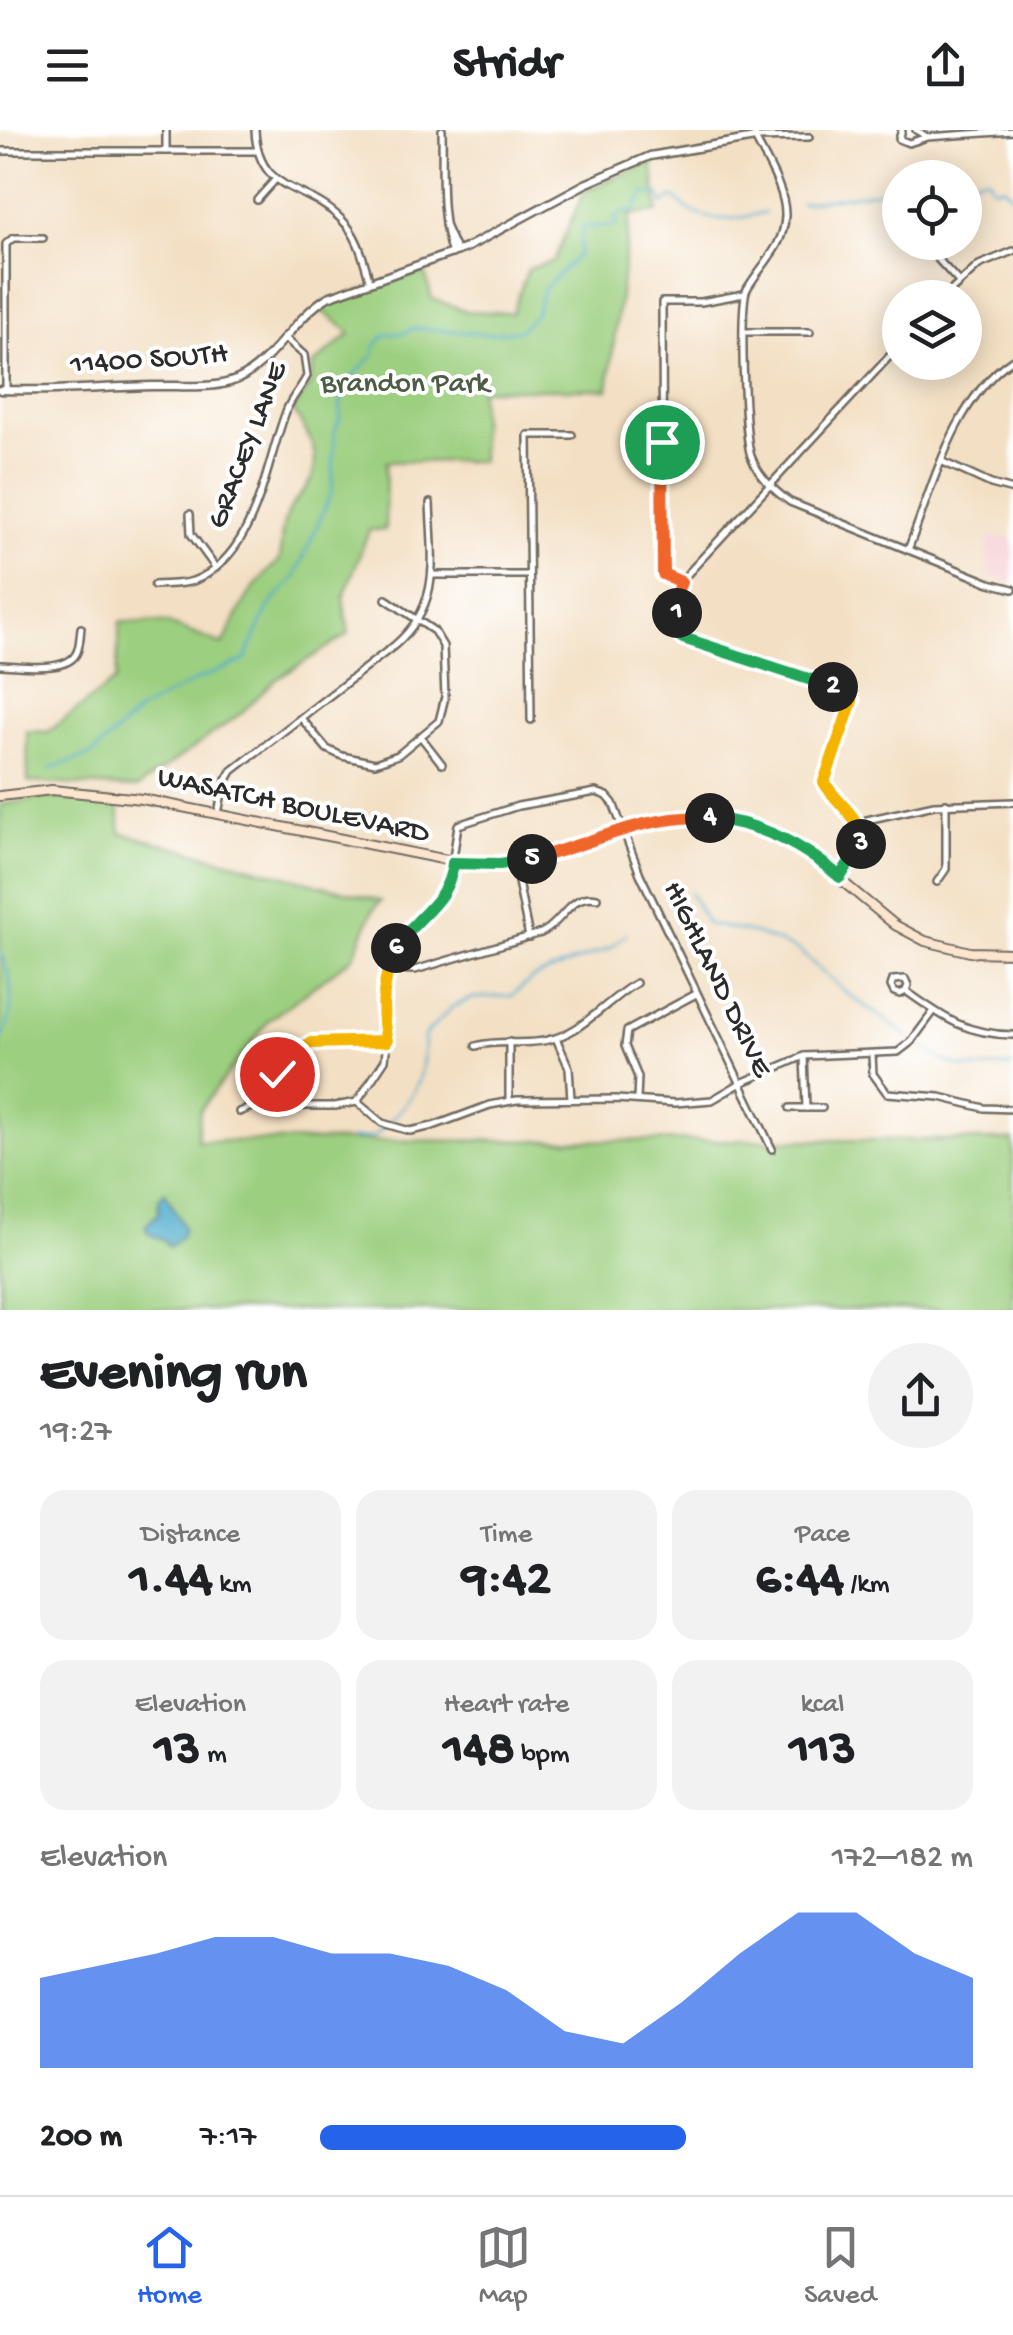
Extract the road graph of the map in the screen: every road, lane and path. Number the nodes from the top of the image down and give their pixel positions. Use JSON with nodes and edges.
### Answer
{"nodes":[{"id":1,"x":166,"y":130,"type":"edge"},
{"id":2,"x":254,"y":130,"type":"edge"},
{"id":3,"x":442,"y":130,"type":"edge"},
{"id":4,"x":902,"y":130,"type":"edge"},
{"id":5,"x":916,"y":130,"type":"edge"},
{"id":6,"x":1013,"y":131,"type":"edge"},
{"id":7,"x":755,"y":134,"type":"edge"},
{"id":8,"x":810,"y":137,"type":"dead end"},
{"id":9,"x":927,"y":137,"type":"junction"},
{"id":10,"x":0,"y":151,"type":"edge"},
{"id":11,"x":166,"y":152,"type":"junction"},
{"id":12,"x":257,"y":152,"type":"junction"},
{"id":13,"x":276,"y":180,"type":"junction"},
{"id":14,"x":257,"y":200,"type":"dead end"},
{"id":15,"x":43,"y":238,"type":"dead end"},
{"id":16,"x":1013,"y":251,"type":"edge"},
{"id":17,"x":454,"y":253,"type":"junction"},
{"id":18,"x":938,"y":260,"type":"edge"},
{"id":19,"x":956,"y":280,"type":"edge"},
{"id":20,"x":960,"y":280,"type":"edge"},
{"id":21,"x":370,"y":282,"type":"junction"},
{"id":22,"x":744,"y":294,"type":"junction"},
{"id":23,"x":744,"y":332,"type":"junction"},
{"id":24,"x":810,"y":332,"type":"dead end"},
{"id":25,"x":284,"y":337,"type":"junction"},
{"id":26,"x":1013,"y":359,"type":"edge"},
{"id":27,"x":882,"y":365,"type":"edge"},
{"id":28,"x":3,"y":390,"type":"edge"},
{"id":29,"x":572,"y":435,"type":"dead end"},
{"id":30,"x":943,"y":462,"type":"junction"},
{"id":31,"x":770,"y":486,"type":"junction"},
{"id":32,"x":1013,"y":490,"type":"edge"},
{"id":33,"x":430,"y":504,"type":"dead end"},
{"id":34,"x":190,"y":514,"type":"dead end"},
{"id":35,"x":908,"y":550,"type":"junction"},
{"id":36,"x":215,"y":567,"type":"junction"},
{"id":37,"x":432,"y":575,"type":"junction"},
{"id":38,"x":529,"y":576,"type":"junction"},
{"id":39,"x":681,"y":582,"type":"junction"},
{"id":40,"x":154,"y":584,"type":"dead end"},
{"id":41,"x":1013,"y":589,"type":"edge"},
{"id":42,"x":386,"y":598,"type":"dead end"},
{"id":43,"x":418,"y":618,"type":"junction"},
{"id":44,"x":81,"y":628,"type":"dead end"},
{"id":45,"x":0,"y":666,"type":"edge"},
{"id":46,"x":302,"y":718,"type":"junction"},
{"id":47,"x":531,"y":720,"type":"dead end"},
{"id":48,"x":421,"y":737,"type":"junction"},
{"id":49,"x":442,"y":764,"type":"dead end"},
{"id":50,"x":0,"y":796,"type":"edge"},
{"id":51,"x":1013,"y":802,"type":"edge"},
{"id":52,"x":946,"y":803,"type":"junction"},
{"id":53,"x":218,"y":814,"type":"junction"},
{"id":54,"x":858,"y":822,"type":"junction"},
{"id":55,"x":623,"y":829,"type":"junction"},
{"id":56,"x":514,"y":862,"type":"junction"},
{"id":57,"x":453,"y":863,"type":"junction"},
{"id":58,"x":840,"y":877,"type":"junction"},
{"id":59,"x":937,"y":882,"type":"dead end"},
{"id":60,"x":598,"y":898,"type":"dead end"},
{"id":61,"x":529,"y":937,"type":"junction"},
{"id":62,"x":1013,"y":953,"type":"edge"},
{"id":63,"x":388,"y":970,"type":"junction"},
{"id":64,"x":636,"y":983,"type":"dead end"},
{"id":65,"x":906,"y":991,"type":"dead end"},
{"id":66,"x":696,"y":994,"type":"junction"},
{"id":67,"x":934,"y":1011,"type":"junction"},
{"id":68,"x":1013,"y":1036,"type":"edge"},
{"id":69,"x":556,"y":1038,"type":"junction"},
{"id":70,"x":387,"y":1041,"type":"junction"},
{"id":71,"x":508,"y":1042,"type":"junction"},
{"id":72,"x":476,"y":1046,"type":"dead end"},
{"id":73,"x":872,"y":1054,"type":"junction"},
{"id":74,"x":804,"y":1056,"type":"junction"},
{"id":75,"x":741,"y":1083,"type":"junction"},
{"id":76,"x":572,"y":1100,"type":"junction"},
{"id":77,"x":638,"y":1100,"type":"junction"},
{"id":78,"x":509,"y":1101,"type":"junction"},
{"id":79,"x":264,"y":1102,"type":"junction"},
{"id":80,"x":357,"y":1102,"type":"junction"},
{"id":81,"x":790,"y":1108,"type":"dead end"},
{"id":82,"x":806,"y":1108,"type":"junction"},
{"id":83,"x":822,"y":1108,"type":"dead end"},
{"id":84,"x":1013,"y":1109,"type":"edge"},
{"id":85,"x":238,"y":1112,"type":"dead end"},
{"id":86,"x":772,"y":1149,"type":"dead end"}],
"edges":[{"from":1,"to":11,"type":"street"},
{"from":2,"to":12,"type":"street"},
{"from":3,"to":17,"type":"street"},
{"from":4,"to":9,"type":"street"},
{"from":5,"to":9,"type":"street"},
{"from":6,"to":9,"type":"street"},
{"from":7,"to":8,"type":"street"},
{"from":7,"to":17,"type":"street","name":"11400 SOUTH"},
{"from":7,"to":22,"type":"street"},
{"from":10,"to":11,"type":"street"},
{"from":11,"to":12,"type":"street"},
{"from":12,"to":13,"type":"street"},
{"from":13,"to":14,"type":"street"},
{"from":13,"to":21,"type":"street"},
{"from":15,"to":28,"type":"street"},
{"from":16,"to":20,"type":"street"},
{"from":17,"to":21,"type":"street","name":"11400 SOUTH"},
{"from":18,"to":19,"type":"street"},
{"from":21,"to":25,"type":"street","name":"11400 SOUTH"},
{"from":22,"to":23,"type":"street"},
{"from":22,"to":39,"type":"street"},
{"from":23,"to":24,"type":"street"},
{"from":23,"to":31,"type":"street"},
{"from":25,"to":28,"type":"street","name":"11400 SOUTH"},
{"from":25,"to":36,"type":"street","name":"GRACEY LANE"},
{"from":26,"to":30,"type":"street"},
{"from":27,"to":31,"type":"street"},
{"from":29,"to":38,"type":"street"},
{"from":30,"to":32,"type":"street"},
{"from":30,"to":35,"type":"street"},
{"from":31,"to":35,"type":"street"},
{"from":31,"to":39,"type":"street"},
{"from":33,"to":37,"type":"street"},
{"from":34,"to":36,"type":"street"},
{"from":35,"to":41,"type":"street"},
{"from":36,"to":40,"type":"street","name":"GRACEY LANE"},
{"from":37,"to":38,"type":"street"},
{"from":37,"to":43,"type":"street"},
{"from":38,"to":47,"type":"street"},
{"from":39,"to":54,"type":"street"},
{"from":42,"to":43,"type":"street"},
{"from":43,"to":46,"type":"street"},
{"from":43,"to":48,"type":"street"},
{"from":44,"to":45,"type":"street"},
{"from":46,"to":48,"type":"street"},
{"from":46,"to":53,"type":"street"},
{"from":48,"to":49,"type":"street"},
{"from":50,"to":53,"type":"main road","name":"WASATCH BOULEVARD"},
{"from":51,"to":52,"type":"street"},
{"from":52,"to":54,"type":"street"},
{"from":52,"to":59,"type":"street"},
{"from":53,"to":57,"type":"main road","name":"WASATCH BOULEVARD"},
{"from":54,"to":58,"type":"street"},
{"from":55,"to":56,"type":"main road","name":"WASATCH BOULEVARD"},
{"from":55,"to":57,"type":"street","name":"HIGHLAND DRIVE"},
{"from":55,"to":58,"type":"main road","name":"WASATCH BOULEVARD"},
{"from":55,"to":66,"type":"street","name":"HIGHLAND DRIVE"},
{"from":56,"to":57,"type":"main road","name":"WASATCH BOULEVARD"},
{"from":56,"to":61,"type":"street"},
{"from":57,"to":63,"type":"street"},
{"from":58,"to":62,"type":"main road","name":"WASATCH BOULEVARD"},
{"from":60,"to":61,"type":"street"},
{"from":61,"to":63,"type":"street"},
{"from":63,"to":70,"type":"street"},
{"from":64,"to":69,"type":"street"},
{"from":65,"to":67,"type":"street"},
{"from":66,"to":75,"type":"street","name":"HIGHLAND DRIVE"},
{"from":66,"to":77,"type":"street"},
{"from":67,"to":68,"type":"street"},
{"from":67,"to":73,"type":"street"},
{"from":69,"to":71,"type":"street"},
{"from":69,"to":76,"type":"street"},
{"from":70,"to":79,"type":"street"},
{"from":70,"to":80,"type":"street"},
{"from":71,"to":72,"type":"street"},
{"from":71,"to":78,"type":"street"},
{"from":73,"to":74,"type":"street"},
{"from":73,"to":84,"type":"street"},
{"from":74,"to":75,"type":"street"},
{"from":74,"to":82,"type":"street"},
{"from":75,"to":77,"type":"street"},
{"from":75,"to":86,"type":"street","name":"HIGHLAND DRIVE"},
{"from":76,"to":77,"type":"street"},
{"from":76,"to":78,"type":"street"},
{"from":78,"to":80,"type":"street"},
{"from":79,"to":80,"type":"street"},
{"from":79,"to":85,"type":"street"},
{"from":81,"to":82,"type":"street"},
{"from":82,"to":83,"type":"street"}]}
